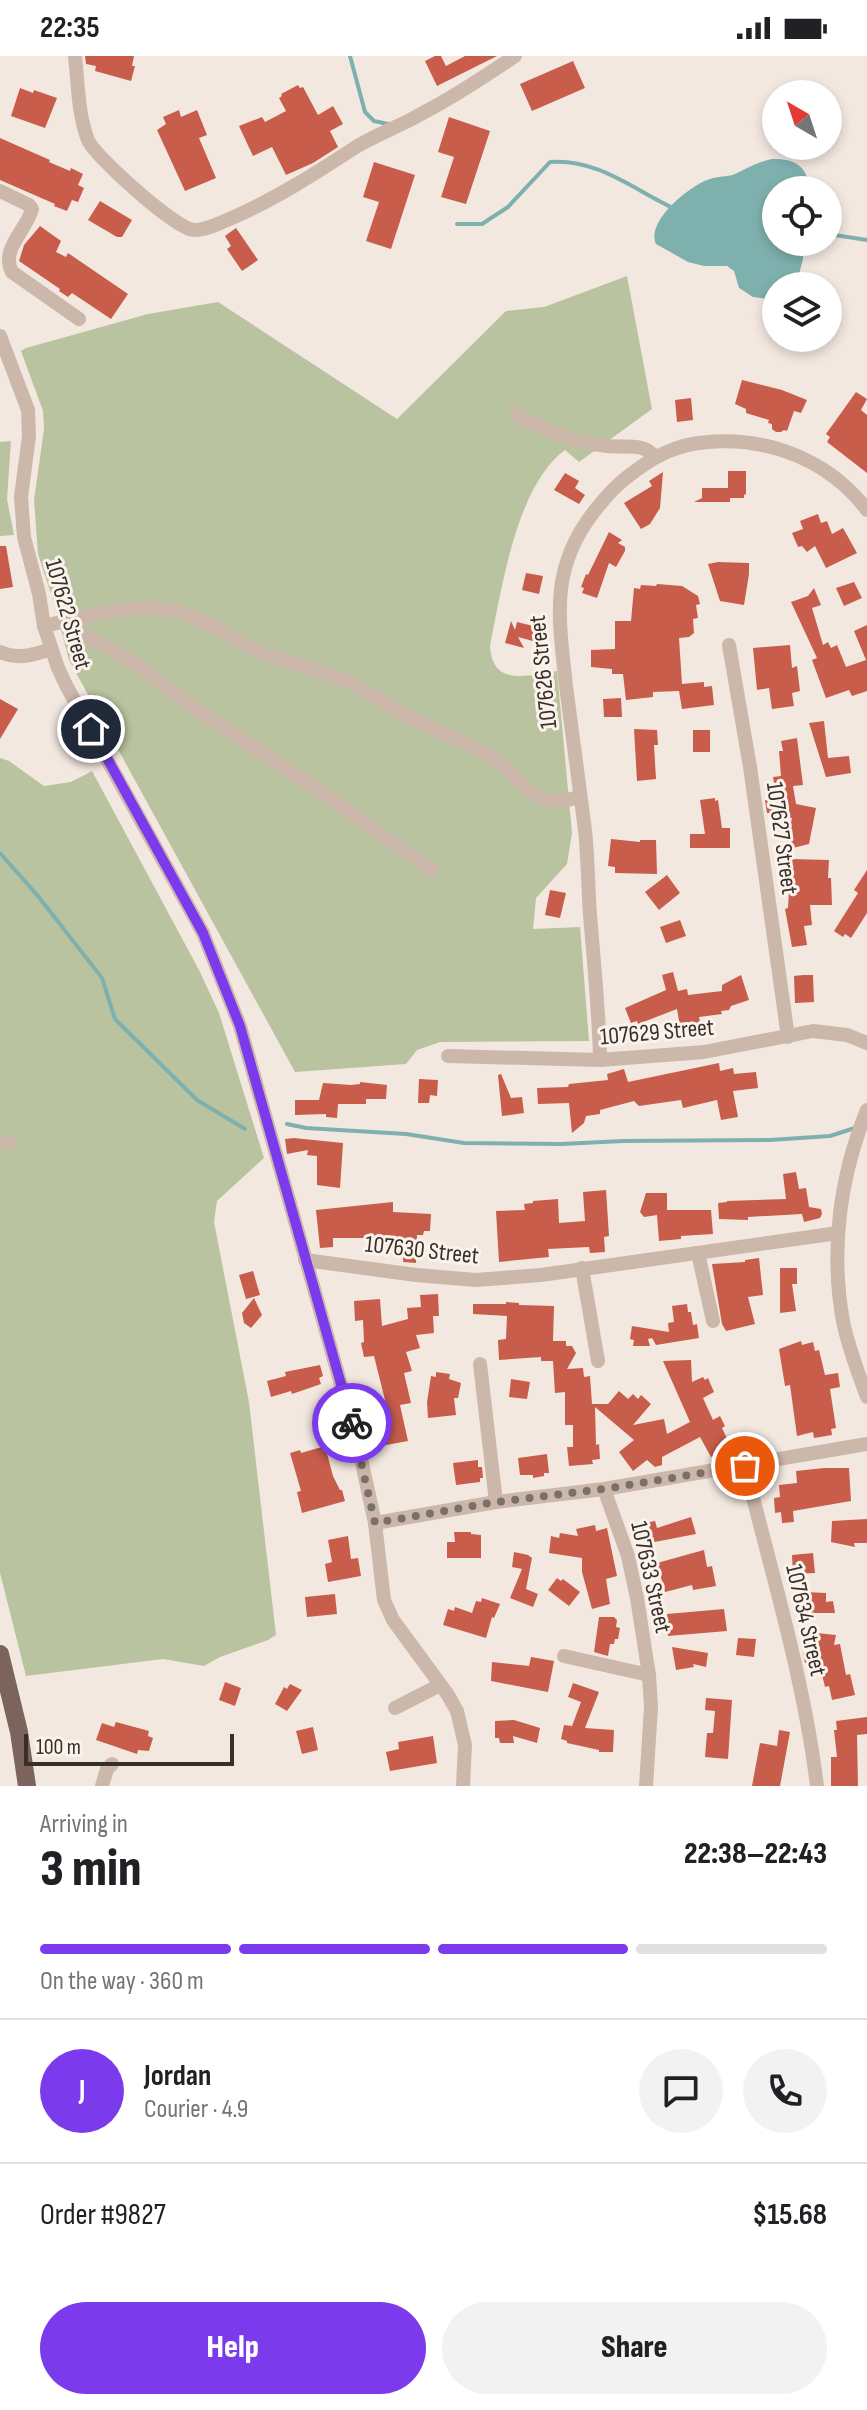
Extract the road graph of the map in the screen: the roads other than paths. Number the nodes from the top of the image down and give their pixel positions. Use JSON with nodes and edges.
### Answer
{"nodes":[{"id":1,"x":75,"y":56,"type":"edge"},
{"id":2,"x":515,"y":56,"type":"edge"},
{"id":3,"x":0,"y":191,"type":"edge"},
{"id":4,"x":7,"y":240,"type":"edge"},
{"id":5,"x":79,"y":319,"type":"dead end"},
{"id":6,"x":0,"y":336,"type":"edge"},
{"id":7,"x":4,"y":357,"type":"edge"},
{"id":8,"x":516,"y":415,"type":"dead end"},
{"id":9,"x":655,"y":457,"type":"junction"},
{"id":10,"x":867,"y":510,"type":"edge"},
{"id":11,"x":62,"y":622,"type":"junction"},
{"id":12,"x":44,"y":626,"type":"junction"},
{"id":13,"x":729,"y":645,"type":"dead end"},
{"id":14,"x":51,"y":649,"type":"junction"},
{"id":15,"x":0,"y":652,"type":"edge"},
{"id":16,"x":579,"y":797,"type":"junction"},
{"id":17,"x":432,"y":870,"type":"dead end"},
{"id":18,"x":788,"y":1037,"type":"junction"},
{"id":19,"x":867,"y":1043,"type":"edge"},
{"id":20,"x":448,"y":1056,"type":"dead end"},
{"id":21,"x":600,"y":1060,"type":"junction"},
{"id":22,"x":867,"y":1110,"type":"edge"},
{"id":23,"x":838,"y":1233,"type":"junction"},
{"id":24,"x":698,"y":1253,"type":"junction"},
{"id":25,"x":305,"y":1260,"type":"junction"},
{"id":26,"x":582,"y":1268,"type":"junction"},
{"id":27,"x":713,"y":1321,"type":"dead end"},
{"id":28,"x":598,"y":1361,"type":"dead end"},
{"id":29,"x":480,"y":1364,"type":"dead end"},
{"id":30,"x":867,"y":1397,"type":"edge"},
{"id":31,"x":867,"y":1444,"type":"edge"},
{"id":32,"x":745,"y":1466,"type":"junction"},
{"id":33,"x":604,"y":1489,"type":"junction"},
{"id":34,"x":496,"y":1502,"type":"junction"},
{"id":35,"x":375,"y":1523,"type":"junction"},
{"id":36,"x":0,"y":1654,"type":"edge"},
{"id":37,"x":564,"y":1656,"type":"dead end"},
{"id":38,"x":649,"y":1675,"type":"junction"},
{"id":39,"x":440,"y":1685,"type":"junction"},
{"id":40,"x":395,"y":1708,"type":"dead end"},
{"id":41,"x":112,"y":1764,"type":"dead end"},
{"id":42,"x":27,"y":1786,"type":"edge"},
{"id":43,"x":102,"y":1786,"type":"edge"},
{"id":44,"x":463,"y":1786,"type":"edge"},
{"id":45,"x":646,"y":1786,"type":"edge"},
{"id":46,"x":817,"y":1786,"type":"edge"}],
"edges":[{"from":1,"to":2,"type":"street"},
{"from":3,"to":4,"type":"street"},
{"from":4,"to":5,"type":"street"},
{"from":6,"to":7,"type":"street","name":"107622 Street"},
{"from":7,"to":12,"type":"street","name":"107622 Street"},
{"from":8,"to":9,"type":"street"},
{"from":9,"to":10,"type":"street","name":"107626 Street"},
{"from":9,"to":16,"type":"street","name":"107626 Street"},
{"from":11,"to":12,"type":"street"},
{"from":11,"to":16,"type":"street"},
{"from":11,"to":17,"type":"street"},
{"from":12,"to":14,"type":"street","name":"107622 Street"},
{"from":13,"to":18,"type":"street","name":"107627 Street"},
{"from":14,"to":15,"type":"street"},
{"from":14,"to":25,"type":"street","name":"107622 Street"},
{"from":16,"to":21,"type":"street","name":"107626 Street"},
{"from":18,"to":19,"type":"street","name":"107629 Street"},
{"from":18,"to":21,"type":"street","name":"107629 Street"},
{"from":20,"to":21,"type":"street","name":"107629 Street"},
{"from":22,"to":23,"type":"street"},
{"from":23,"to":24,"type":"street","name":"107630 Street"},
{"from":23,"to":30,"type":"street"},
{"from":24,"to":26,"type":"street","name":"107630 Street"},
{"from":24,"to":27,"type":"street"},
{"from":25,"to":26,"type":"street","name":"107630 Street"},
{"from":25,"to":35,"type":"street","name":"107622 Street"},
{"from":26,"to":28,"type":"street"},
{"from":29,"to":34,"type":"street"},
{"from":31,"to":32,"type":"street"},
{"from":32,"to":33,"type":"street"},
{"from":32,"to":46,"type":"street","name":"107634 Street"},
{"from":33,"to":34,"type":"street"},
{"from":33,"to":38,"type":"street","name":"107633 Street"},
{"from":34,"to":35,"type":"street"},
{"from":35,"to":39,"type":"street","name":"107622 Street"},
{"from":36,"to":42,"type":"main road"},
{"from":37,"to":38,"type":"street"},
{"from":38,"to":45,"type":"street","name":"107633 Street"},
{"from":39,"to":40,"type":"street"},
{"from":39,"to":44,"type":"street","name":"107622 Street"},
{"from":41,"to":43,"type":"street"}]}
